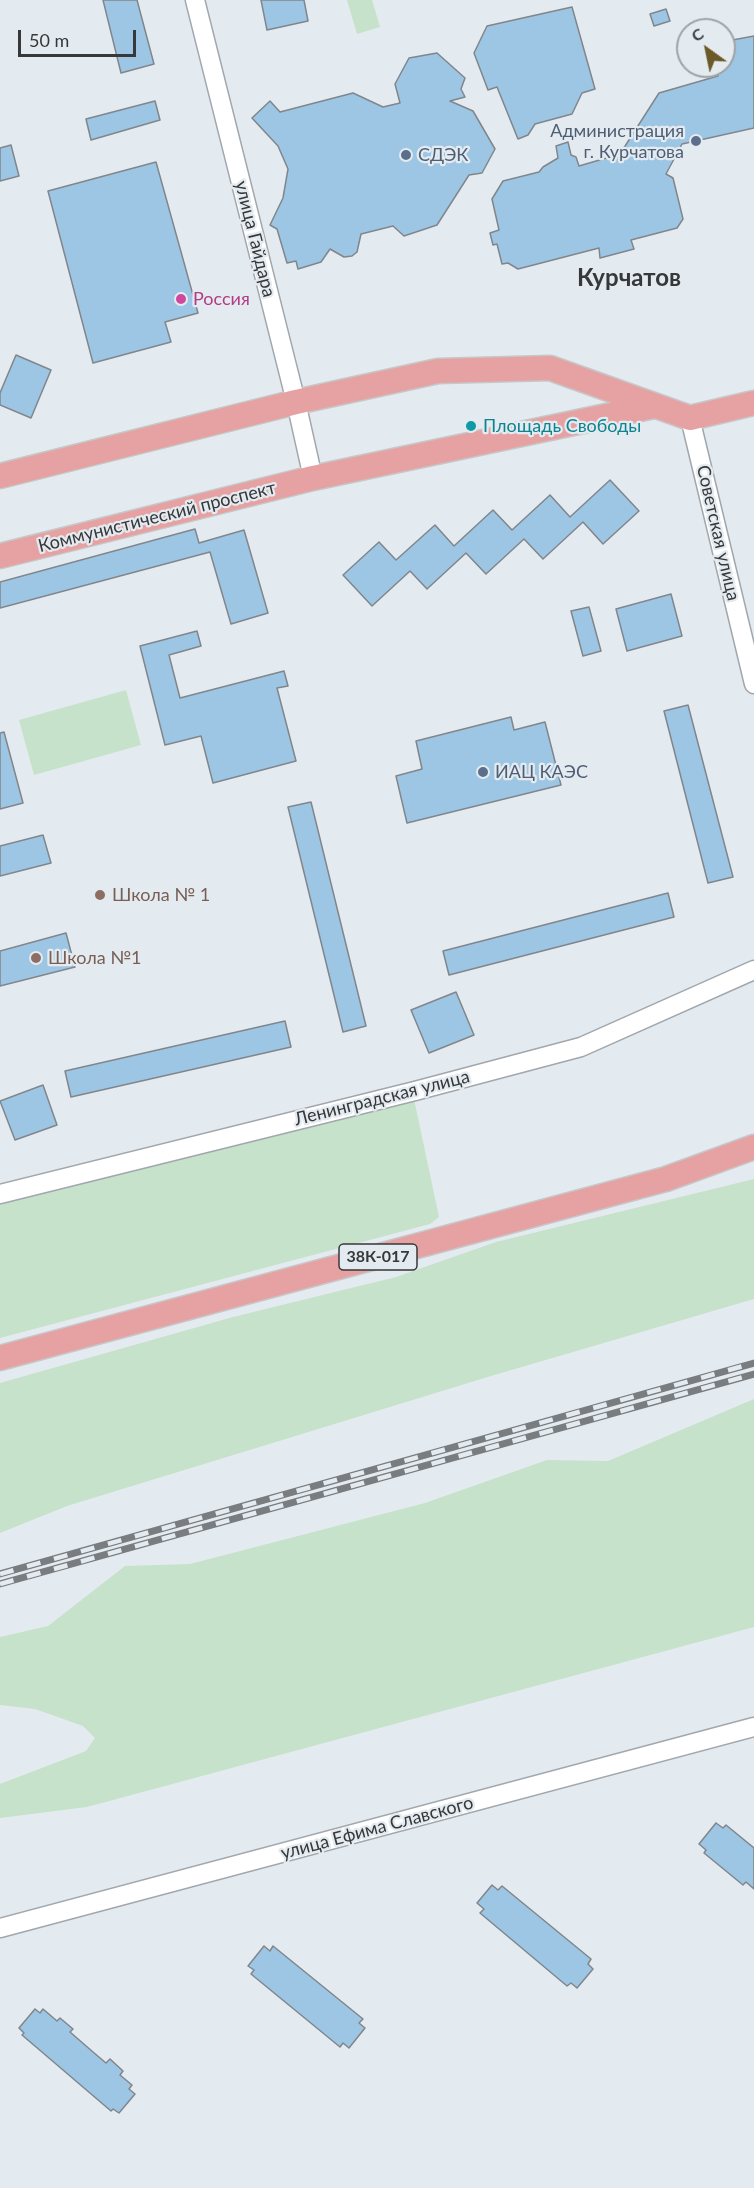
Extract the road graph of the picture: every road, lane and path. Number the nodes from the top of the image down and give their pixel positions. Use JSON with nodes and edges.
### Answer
{"nodes":[{"id":1,"x":195,"y":0,"type":"edge"},
{"id":2,"x":296,"y":402,"type":"junction"},
{"id":3,"x":754,"y":403,"type":"edge"},
{"id":4,"x":654,"y":406,"type":"junction"},
{"id":5,"x":690,"y":418,"type":"junction"},
{"id":6,"x":0,"y":476,"type":"edge"},
{"id":7,"x":313,"y":478,"type":"junction"},
{"id":8,"x":0,"y":556,"type":"edge"},
{"id":9,"x":754,"y":684,"type":"edge"},
{"id":10,"x":754,"y":970,"type":"edge"},
{"id":11,"x":754,"y":1147,"type":"edge"},
{"id":12,"x":0,"y":1194,"type":"edge"},
{"id":13,"x":0,"y":1358,"type":"edge"},
{"id":14,"x":754,"y":1727,"type":"edge"},
{"id":15,"x":0,"y":1928,"type":"edge"}],
"edges":[{"from":1,"to":2,"type":"street","name":"улица Гайдара"},
{"from":2,"to":4,"type":"main road"},
{"from":2,"to":6,"type":"main road"},
{"from":2,"to":7,"type":"street","name":"улица Гайдара"},
{"from":3,"to":5,"type":"main road"},
{"from":4,"to":5,"type":"main road"},
{"from":4,"to":7,"type":"main road","name":"Коммунистический проспект"},
{"from":5,"to":9,"type":"street","name":"Советская улица"},
{"from":7,"to":8,"type":"main road","name":"Коммунистический проспект"},
{"from":10,"to":12,"type":"street","name":"Ленинградская улица"},
{"from":11,"to":13,"type":"main road","number":"38К-017"},
{"from":14,"to":15,"type":"street","name":"улица Ефима Славского"}]}
